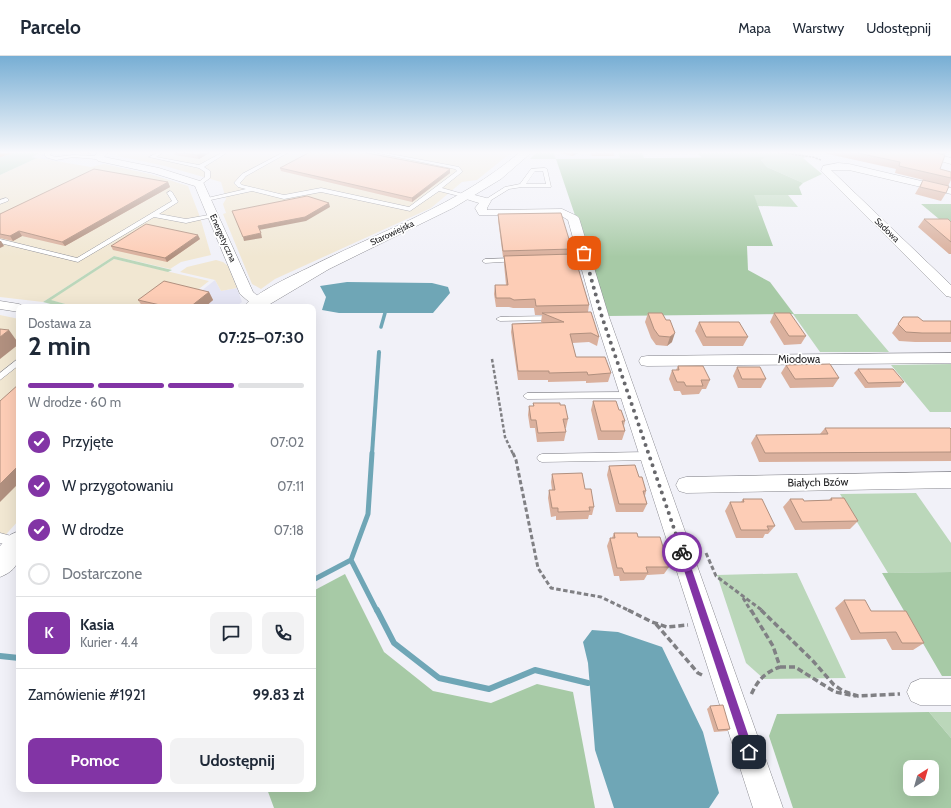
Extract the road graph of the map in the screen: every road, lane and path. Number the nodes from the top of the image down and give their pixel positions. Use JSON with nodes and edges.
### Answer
{"nodes":[{"id":1,"x":200,"y":187,"type":"edge"},
{"id":2,"x":243,"y":187,"type":"edge"},
{"id":3,"x":441,"y":187,"type":"edge"},
{"id":4,"x":487,"y":187,"type":"edge"},
{"id":5,"x":511,"y":187,"type":"edge"},
{"id":6,"x":842,"y":187,"type":"edge"},
{"id":7,"x":934,"y":187,"type":"edge"},
{"id":8,"x":438,"y":189,"type":"junction"},
{"id":9,"x":252,"y":190,"type":"junction"},
{"id":10,"x":951,"y":191,"type":"edge"},
{"id":11,"x":170,"y":193,"type":"dead end"},
{"id":12,"x":0,"y":198,"type":"edge"},
{"id":13,"x":476,"y":198,"type":"junction"},
{"id":14,"x":206,"y":199,"type":"junction"},
{"id":15,"x":0,"y":202,"type":"edge"},
{"id":16,"x":154,"y":215,"type":"junction"},
{"id":17,"x":214,"y":216,"type":"junction"},
{"id":18,"x":0,"y":241,"type":"edge"},
{"id":19,"x":524,"y":260,"type":"edge"},
{"id":20,"x":485,"y":261,"type":"dead end"},
{"id":21,"x":951,"y":293,"type":"edge"},
{"id":22,"x":255,"y":304,"type":"edge"},
{"id":23,"x":258,"y":304,"type":"edge"},
{"id":24,"x":0,"y":305,"type":"edge"},
{"id":25,"x":16,"y":308,"type":"edge"},
{"id":26,"x":563,"y":317,"type":"edge"},
{"id":27,"x":500,"y":319,"type":"dead end"},
{"id":28,"x":951,"y":358,"type":"edge"},
{"id":29,"x":492,"y":359,"type":"dead end"},
{"id":30,"x":647,"y":361,"type":"dead end"},
{"id":31,"x":16,"y":363,"type":"edge"},
{"id":32,"x":0,"y":376,"type":"edge"},
{"id":33,"x":527,"y":396,"type":"dead end"},
{"id":34,"x":630,"y":396,"type":"junction"},
{"id":35,"x":650,"y":456,"type":"junction"},
{"id":36,"x":542,"y":458,"type":"dead end"},
{"id":37,"x":951,"y":480,"type":"edge"},
{"id":38,"x":686,"y":485,"type":"dead end"},
{"id":39,"x":0,"y":538,"type":"edge"},
{"id":40,"x":16,"y":542,"type":"edge"},
{"id":41,"x":16,"y":546,"type":"edge"},
{"id":42,"x":706,"y":553,"type":"dead end"},
{"id":43,"x":0,"y":565,"type":"edge"},
{"id":44,"x":742,"y":596,"type":"junction"},
{"id":45,"x":704,"y":620,"type":"junction"},
{"id":46,"x":656,"y":624,"type":"junction"},
{"id":47,"x":780,"y":667,"type":"junction"},
{"id":48,"x":726,"y":685,"type":"junction"},
{"id":49,"x":920,"y":692,"type":"joint"},
{"id":50,"x":951,"y":692,"type":"edge"},
{"id":51,"x":858,"y":696,"type":"junction"},
{"id":52,"x":750,"y":699,"type":"dead end"},
{"id":53,"x":768,"y":808,"type":"edge"}],
"edges":[{"from":1,"to":14,"type":"street","name":"Energetyczna"},
{"from":2,"to":9,"type":"lane"},
{"from":3,"to":8,"type":"lane"},
{"from":4,"to":13,"type":"street","name":"Starowiejska"},
{"from":5,"to":13,"type":"lane"},
{"from":6,"to":21,"type":"street","name":"Sadowa"},
{"from":7,"to":10,"type":"street"},
{"from":8,"to":9,"type":"lane"},
{"from":8,"to":13,"type":"lane"},
{"from":9,"to":14,"type":"lane"},
{"from":11,"to":16,"type":"lane"},
{"from":12,"to":15,"type":"lane"},
{"from":13,"to":23,"type":"street","name":"Starowiejska"},
{"from":13,"to":34,"type":"street"},
{"from":14,"to":17,"type":"street","name":"Energetyczna"},
{"from":16,"to":17,"type":"lane"},
{"from":16,"to":18,"type":"lane"},
{"from":17,"to":22,"type":"street","name":"Energetyczna"},
{"from":19,"to":20,"type":"lane"},
{"from":24,"to":25,"type":"street"},
{"from":26,"to":27,"type":"lane"},
{"from":28,"to":30,"type":"street","name":"Miodowa"},
{"from":29,"to":46,"type":"path"},
{"from":31,"to":32,"type":"lane"},
{"from":33,"to":34,"type":"lane"},
{"from":34,"to":35,"type":"street"},
{"from":35,"to":36,"type":"lane"},
{"from":35,"to":45,"type":"street"},
{"from":37,"to":38,"type":"street","name":"Białych Bzów"},
{"from":39,"to":40,"type":"lane"},
{"from":41,"to":43,"type":"street"},
{"from":42,"to":44,"type":"path"},
{"from":44,"to":47,"type":"path"},
{"from":44,"to":51,"type":"path"},
{"from":45,"to":46,"type":"path"},
{"from":45,"to":48,"type":"street"},
{"from":46,"to":48,"type":"path"},
{"from":47,"to":51,"type":"path"},
{"from":47,"to":52,"type":"path"},
{"from":48,"to":53,"type":"street"},
{"from":49,"to":50,"type":"street"},
{"from":49,"to":51,"type":"path"}]}
